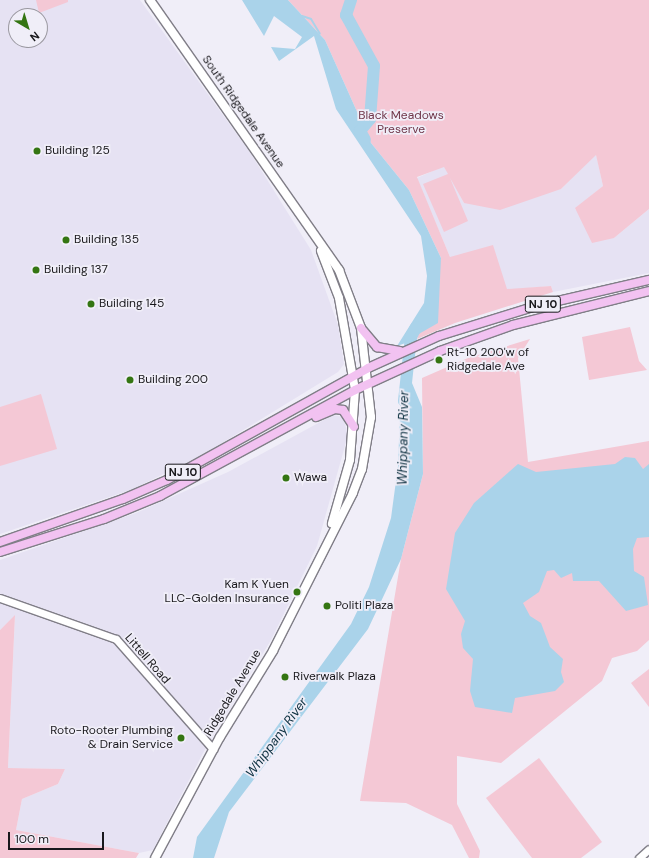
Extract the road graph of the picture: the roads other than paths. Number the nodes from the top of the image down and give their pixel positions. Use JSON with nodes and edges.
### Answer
{"nodes":[{"id":1,"x":150,"y":0,"type":"edge"},
{"id":2,"x":315,"y":238,"type":"junction"},
{"id":3,"x":649,"y":280,"type":"edge"},
{"id":4,"x":649,"y":291,"type":"edge"},
{"id":5,"x":361,"y":328,"type":"junction"},
{"id":6,"x":403,"y":351,"type":"junction"},
{"id":7,"x":368,"y":368,"type":"junction"},
{"id":8,"x":354,"y":375,"type":"junction"},
{"id":9,"x":370,"y":382,"type":"junction"},
{"id":10,"x":355,"y":390,"type":"junction"},
{"id":11,"x":305,"y":418,"type":"junction"},
{"id":12,"x":354,"y":427,"type":"junction"},
{"id":13,"x":328,"y":538,"type":"junction"},
{"id":14,"x":0,"y":542,"type":"edge"},
{"id":15,"x":0,"y":552,"type":"edge"},
{"id":16,"x":3,"y":599,"type":"edge"},
{"id":17,"x":213,"y":749,"type":"junction"},
{"id":18,"x":649,"y":849,"type":"edge"},
{"id":19,"x":155,"y":858,"type":"edge"},
{"id":20,"x":640,"y":858,"type":"edge"}],
"edges":[{"from":1,"to":2,"type":"main road","name":"South Ridgedale Avenue"},
{"from":2,"to":5,"type":"main road","name":"South Ridgedale Avenue"},
{"from":2,"to":8,"type":"main road","name":"South Ridgedale Avenue"},
{"from":3,"to":6,"type":"main road","number":"NJ 10"},
{"from":4,"to":9,"type":"main road","number":"NJ 10"},
{"from":5,"to":6,"type":"main road"},
{"from":5,"to":7,"type":"main road","name":"South Ridgedale Avenue"},
{"from":6,"to":7,"type":"main road","number":"NJ 10"},
{"from":7,"to":8,"type":"main road","number":"NJ 10"},
{"from":7,"to":9,"type":"main road","name":"Ridgedale Avenue"},
{"from":8,"to":10,"type":"main road","name":"Ridgedale Avenue"},
{"from":8,"to":14,"type":"main road","number":"NJ 10"},
{"from":9,"to":10,"type":"main road","number":"NJ 10"},
{"from":9,"to":13,"type":"main road","name":"Ridgedale Avenue"},
{"from":10,"to":11,"type":"main road","number":"NJ 10"},
{"from":10,"to":12,"type":"main road","name":"Ridgedale Avenue"},
{"from":11,"to":12,"type":"main road"},
{"from":11,"to":15,"type":"main road","number":"NJ 10"},
{"from":12,"to":13,"type":"main road","name":"Ridgedale Avenue"},
{"from":13,"to":17,"type":"main road","name":"Ridgedale Avenue"},
{"from":16,"to":17,"type":"street","name":"Littell Road"},
{"from":17,"to":19,"type":"main road","name":"Ridgedale Avenue"},
{"from":18,"to":20,"type":"street"}]}
